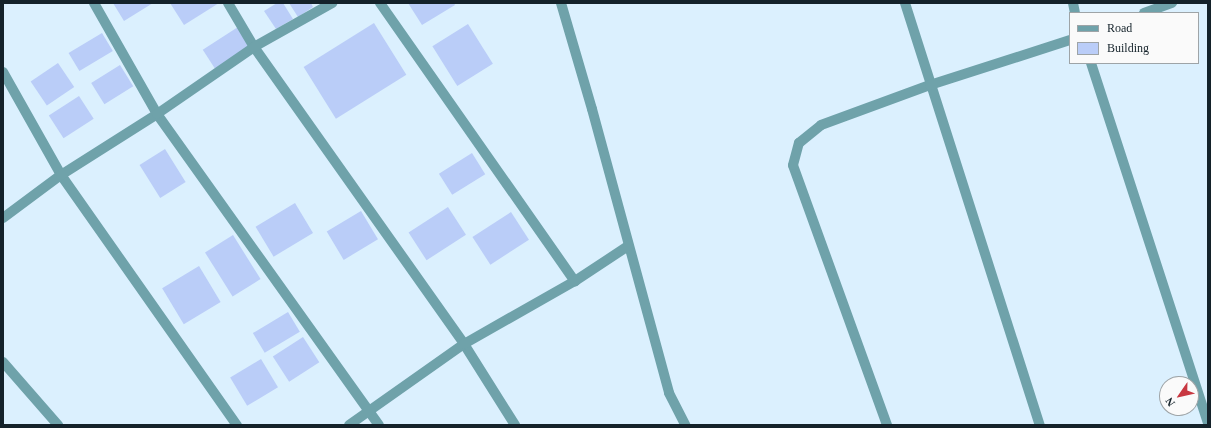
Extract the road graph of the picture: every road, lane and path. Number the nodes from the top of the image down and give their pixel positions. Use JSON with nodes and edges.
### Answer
{"nodes":[{"id":1,"x":94,"y":3,"type":"edge"},
{"id":2,"x":228,"y":3,"type":"edge"},
{"id":3,"x":332,"y":3,"type":"edge"},
{"id":4,"x":380,"y":3,"type":"edge"},
{"id":5,"x":561,"y":3,"type":"edge"},
{"id":6,"x":905,"y":3,"type":"edge"},
{"id":7,"x":1172,"y":3,"type":"edge"},
{"id":8,"x":1147,"y":12,"type":"edge"},
{"id":9,"x":1069,"y":40,"type":"edge"},
{"id":10,"x":254,"y":47,"type":"junction"},
{"id":11,"x":1091,"y":64,"type":"edge"},
{"id":12,"x":3,"y":72,"type":"edge"},
{"id":13,"x":930,"y":85,"type":"junction"},
{"id":14,"x":157,"y":114,"type":"junction"},
{"id":15,"x":62,"y":174,"type":"junction"},
{"id":16,"x":3,"y":218,"type":"edge"},
{"id":17,"x":628,"y":246,"type":"junction"},
{"id":18,"x":575,"y":281,"type":"junction"},
{"id":19,"x":464,"y":344,"type":"junction"},
{"id":20,"x":3,"y":362,"type":"edge"},
{"id":21,"x":369,"y":410,"type":"junction"},
{"id":22,"x":1208,"y":423,"type":"edge"},
{"id":23,"x":58,"y":425,"type":"edge"},
{"id":24,"x":237,"y":425,"type":"edge"},
{"id":25,"x":349,"y":425,"type":"edge"},
{"id":26,"x":379,"y":425,"type":"edge"},
{"id":27,"x":515,"y":425,"type":"edge"},
{"id":28,"x":685,"y":425,"type":"edge"},
{"id":29,"x":887,"y":425,"type":"edge"},
{"id":30,"x":1040,"y":425,"type":"edge"}],
"edges":[{"from":1,"to":14,"type":"street"},
{"from":2,"to":10,"type":"street"},
{"from":3,"to":10,"type":"street"},
{"from":4,"to":18,"type":"street"},
{"from":5,"to":17,"type":"street"},
{"from":6,"to":13,"type":"street"},
{"from":7,"to":8,"type":"street"},
{"from":9,"to":13,"type":"street"},
{"from":10,"to":14,"type":"street"},
{"from":10,"to":19,"type":"street"},
{"from":11,"to":22,"type":"street"},
{"from":12,"to":15,"type":"street"},
{"from":13,"to":29,"type":"street"},
{"from":13,"to":30,"type":"street"},
{"from":14,"to":15,"type":"street"},
{"from":14,"to":21,"type":"street"},
{"from":15,"to":16,"type":"street"},
{"from":15,"to":24,"type":"street"},
{"from":17,"to":18,"type":"street"},
{"from":17,"to":28,"type":"street"},
{"from":18,"to":19,"type":"street"},
{"from":19,"to":21,"type":"street"},
{"from":19,"to":27,"type":"street"},
{"from":20,"to":23,"type":"street"},
{"from":21,"to":25,"type":"street"},
{"from":21,"to":26,"type":"street"}]}
